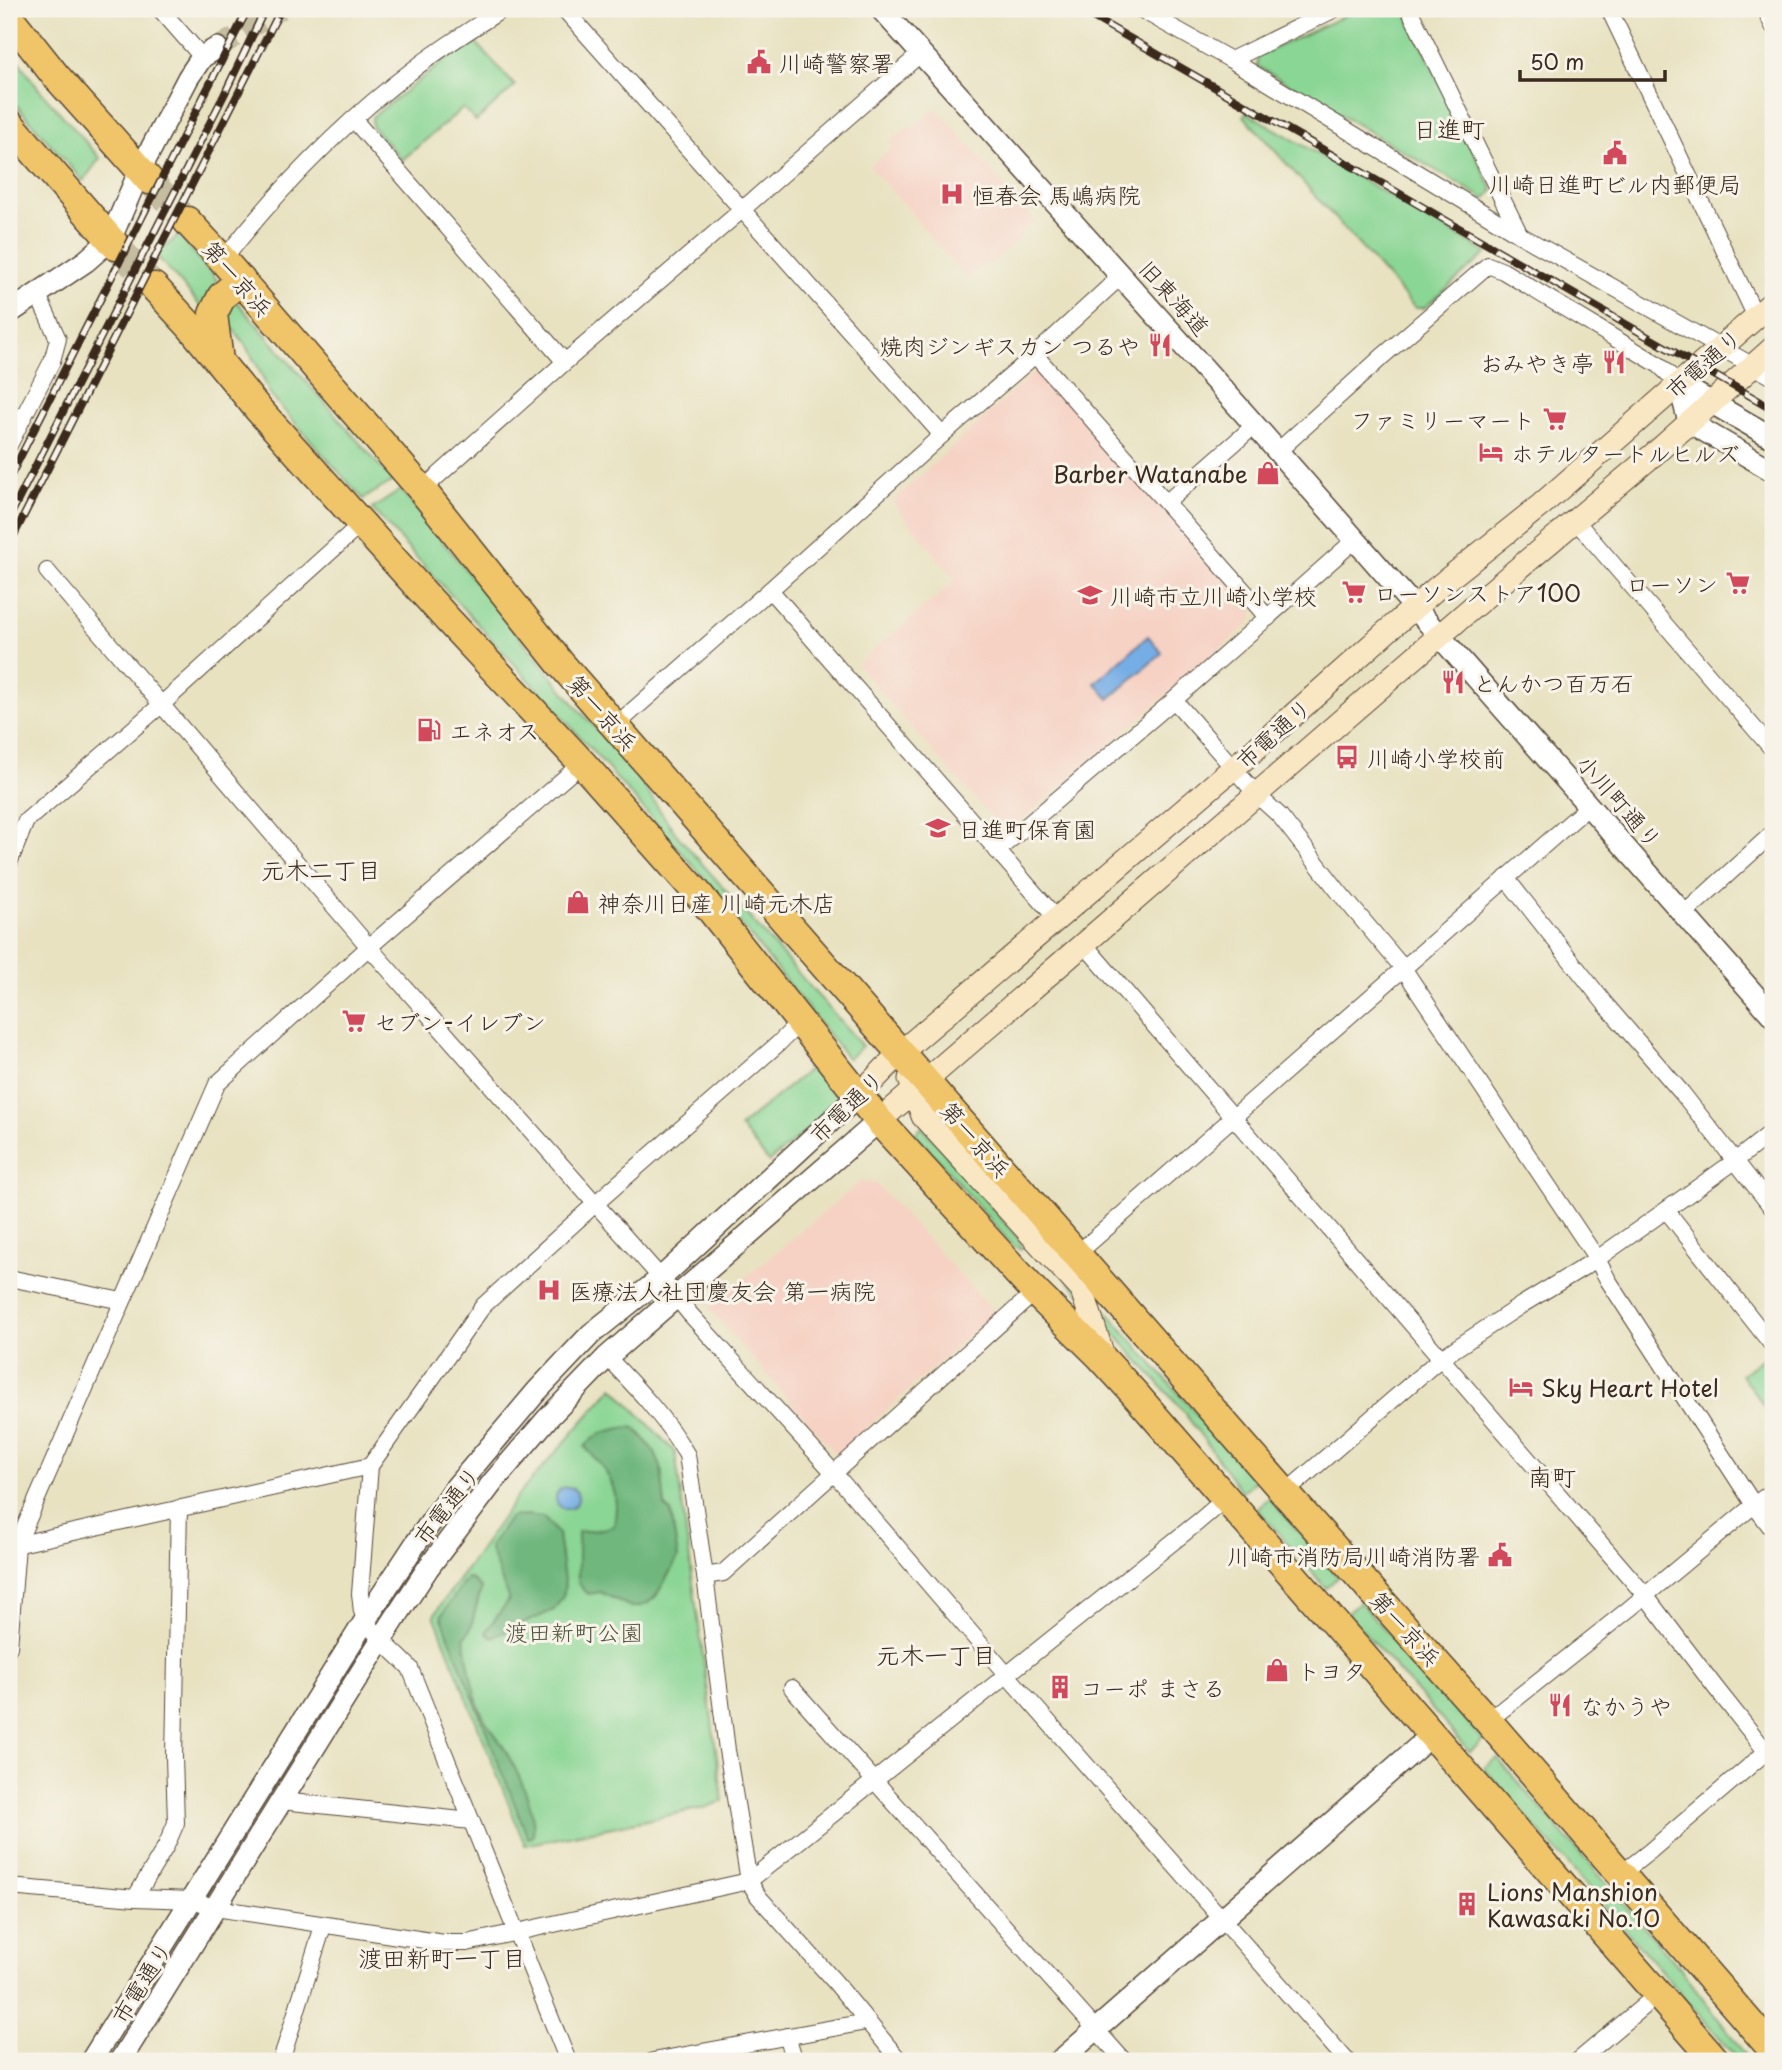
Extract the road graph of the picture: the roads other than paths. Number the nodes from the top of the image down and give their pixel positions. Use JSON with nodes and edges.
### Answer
{"nodes":[{"id":1,"x":160,"y":9,"type":"edge"},
{"id":2,"x":503,"y":9,"type":"edge"},
{"id":3,"x":564,"y":9,"type":"edge"},
{"id":4,"x":881,"y":9,"type":"edge"},
{"id":5,"x":1140,"y":9,"type":"edge"},
{"id":6,"x":1335,"y":9,"type":"edge"},
{"id":7,"x":1409,"y":9,"type":"edge"},
{"id":8,"x":1609,"y":9,"type":"edge"},
{"id":9,"x":1765,"y":9,"type":"edge"},
{"id":10,"x":9,"y":17,"type":"edge"},
{"id":11,"x":1773,"y":26,"type":"edge"},
{"id":12,"x":209,"y":52,"type":"joint"},
{"id":13,"x":920,"y":54,"type":"junction"},
{"id":14,"x":1231,"y":60,"type":"junction"},
{"id":15,"x":354,"y":120,"type":"junction"},
{"id":16,"x":9,"y":123,"type":"edge"},
{"id":17,"x":145,"y":175,"type":"junction"},
{"id":18,"x":743,"y":209,"type":"junction"},
{"id":19,"x":187,"y":221,"type":"tunnel mouth"},
{"id":20,"x":1520,"y":235,"type":"junction"},
{"id":21,"x":113,"y":243,"type":"junction"},
{"id":22,"x":232,"y":270,"type":"junction"},
{"id":23,"x":1121,"y":276,"type":"junction"},
{"id":24,"x":154,"y":287,"type":"tunnel mouth"},
{"id":25,"x":38,"y":295,"type":"junction"},
{"id":26,"x":1765,"y":309,"type":"edge"},
{"id":27,"x":9,"y":313,"type":"edge"},
{"id":28,"x":1721,"y":347,"type":"junction"},
{"id":29,"x":1773,"y":348,"type":"edge"},
{"id":30,"x":1035,"y":355,"type":"junction"},
{"id":31,"x":219,"y":361,"type":"junction"},
{"id":32,"x":565,"y":362,"type":"junction"},
{"id":33,"x":1763,"y":372,"type":"edge"},
{"id":34,"x":1679,"y":384,"type":"junction"},
{"id":35,"x":1721,"y":396,"type":"junction"},
{"id":36,"x":1689,"y":422,"type":"junction"},
{"id":37,"x":1255,"y":425,"type":"junction"},
{"id":38,"x":942,"y":435,"type":"junction"},
{"id":39,"x":1773,"y":438,"type":"edge"},
{"id":40,"x":9,"y":445,"type":"edge"},
{"id":41,"x":1278,"y":452,"type":"junction"},
{"id":42,"x":1773,"y":471,"type":"edge"},
{"id":43,"x":422,"y":491,"type":"junction"},
{"id":44,"x":1167,"y":502,"type":"junction"},
{"id":45,"x":1575,"y":520,"type":"junction"},
{"id":46,"x":361,"y":524,"type":"junction"},
{"id":47,"x":1356,"y":539,"type":"junction"},
{"id":48,"x":47,"y":571,"type":"dead end"},
{"id":49,"x":770,"y":590,"type":"junction"},
{"id":50,"x":1268,"y":618,"type":"junction"},
{"id":51,"x":1428,"y":621,"type":"junction"},
{"id":52,"x":1174,"y":700,"type":"junction"},
{"id":53,"x":162,"y":705,"type":"junction"},
{"id":54,"x":615,"y":726,"type":"junction"},
{"id":55,"x":1773,"y":750,"type":"edge"},
{"id":56,"x":582,"y":762,"type":"junction"},
{"id":57,"x":1233,"y":768,"type":"junction"},
{"id":58,"x":1257,"y":795,"type":"junction"},
{"id":59,"x":1589,"y":806,"type":"junction"},
{"id":60,"x":1773,"y":833,"type":"edge"},
{"id":61,"x":997,"y":850,"type":"junction"},
{"id":62,"x":9,"y":863,"type":"edge"},
{"id":63,"x":1506,"y":878,"type":"junction"},
{"id":64,"x":1684,"y":914,"type":"junction"},
{"id":65,"x":1057,"y":919,"type":"junction"},
{"id":66,"x":1084,"y":944,"type":"junction"},
{"id":67,"x":369,"y":947,"type":"junction"},
{"id":68,"x":1403,"y":968,"type":"junction"},
{"id":69,"x":1773,"y":1016,"type":"edge"},
{"id":70,"x":800,"y":1022,"type":"junction"},
{"id":71,"x":900,"y":1053,"type":"junction"},
{"id":72,"x":920,"y":1086,"type":"junction"},
{"id":73,"x":859,"y":1095,"type":"junction"},
{"id":74,"x":1233,"y":1117,"type":"junction"},
{"id":75,"x":879,"y":1121,"type":"junction"},
{"id":76,"x":1773,"y":1131,"type":"edge"},
{"id":77,"x":1735,"y":1161,"type":"junction"},
{"id":78,"x":595,"y":1204,"type":"junction"},
{"id":79,"x":1773,"y":1209,"type":"edge"},
{"id":80,"x":1667,"y":1211,"type":"junction"},
{"id":81,"x":1077,"y":1254,"type":"junction"},
{"id":82,"x":1597,"y":1259,"type":"junction"},
{"id":83,"x":9,"y":1278,"type":"edge"},
{"id":84,"x":662,"y":1278,"type":"junction"},
{"id":85,"x":1035,"y":1292,"type":"junction"},
{"id":86,"x":675,"y":1297,"type":"junction"},
{"id":87,"x":122,"y":1301,"type":"junction"},
{"id":88,"x":1773,"y":1346,"type":"edge"},
{"id":89,"x":607,"y":1357,"type":"junction"},
{"id":90,"x":1441,"y":1358,"type":"junction"},
{"id":91,"x":1104,"y":1360,"type":"junction"},
{"id":92,"x":370,"y":1466,"type":"junction"},
{"id":93,"x":834,"y":1473,"type":"junction"},
{"id":94,"x":1773,"y":1491,"type":"edge"},
{"id":95,"x":1285,"y":1493,"type":"junction"},
{"id":96,"x":1226,"y":1498,"type":"junction"},
{"id":97,"x":1754,"y":1505,"type":"junction"},
{"id":98,"x":179,"y":1508,"type":"junction"},
{"id":99,"x":1773,"y":1530,"type":"edge"},
{"id":100,"x":13,"y":1546,"type":"edge"},
{"id":101,"x":705,"y":1576,"type":"junction"},
{"id":102,"x":1645,"y":1595,"type":"junction"},
{"id":103,"x":366,"y":1619,"type":"junction"},
{"id":104,"x":382,"y":1640,"type":"junction"},
{"id":105,"x":9,"y":1647,"type":"edge"},
{"id":106,"x":1007,"y":1675,"type":"junction"},
{"id":107,"x":792,"y":1688,"type":"dead end"},
{"id":108,"x":1488,"y":1721,"type":"junction"},
{"id":109,"x":1433,"y":1734,"type":"junction"},
{"id":110,"x":1771,"y":1752,"type":"edge"},
{"id":111,"x":874,"y":1780,"type":"junction"},
{"id":112,"x":282,"y":1801,"type":"junction"},
{"id":113,"x":471,"y":1821,"type":"junction"},
{"id":114,"x":1621,"y":1874,"type":"junction"},
{"id":115,"x":748,"y":1881,"type":"junction"},
{"id":116,"x":9,"y":1887,"type":"edge"},
{"id":117,"x":135,"y":1898,"type":"junction"},
{"id":118,"x":193,"y":1900,"type":"junction"},
{"id":119,"x":216,"y":1908,"type":"junction"},
{"id":120,"x":1222,"y":1921,"type":"junction"},
{"id":121,"x":323,"y":1926,"type":"junction"},
{"id":122,"x":517,"y":1932,"type":"junction"},
{"id":123,"x":1658,"y":1994,"type":"junction"},
{"id":124,"x":866,"y":2022,"type":"junction"},
{"id":125,"x":1096,"y":2030,"type":"junction"},
{"id":126,"x":787,"y":2036,"type":"junction"},
{"id":127,"x":1773,"y":2050,"type":"edge"},
{"id":128,"x":92,"y":2061,"type":"edge"},
{"id":129,"x":120,"y":2061,"type":"edge"},
{"id":130,"x":281,"y":2061,"type":"edge"},
{"id":131,"x":568,"y":2061,"type":"edge"},
{"id":132,"x":653,"y":2061,"type":"edge"},
{"id":133,"x":795,"y":2061,"type":"edge"},
{"id":134,"x":900,"y":2061,"type":"edge"},
{"id":135,"x":1060,"y":2061,"type":"edge"},
{"id":136,"x":1124,"y":2061,"type":"edge"},
{"id":137,"x":1347,"y":2061,"type":"edge"},
{"id":138,"x":1578,"y":2061,"type":"edge"},
{"id":139,"x":1716,"y":2061,"type":"edge"}],
"edges":[{"from":1,"to":12,"type":"street"},
{"from":2,"to":15,"type":"street"},
{"from":3,"to":18,"type":"street"},
{"from":4,"to":13,"type":"street","name":"旧東海道"},
{"from":5,"to":14,"type":"street"},
{"from":6,"to":14,"type":"street"},
{"from":7,"to":20,"type":"street"},
{"from":8,"to":26,"type":"street"},
{"from":9,"to":11,"type":"street"},
{"from":10,"to":17,"type":"highway"},
{"from":12,"to":17,"type":"street"},
{"from":13,"to":18,"type":"street"},
{"from":13,"to":23,"type":"street","name":"旧東海道"},
{"from":14,"to":20,"type":"street"},
{"from":15,"to":22,"type":"street"},
{"from":15,"to":32,"type":"street"},
{"from":16,"to":21,"type":"highway"},
{"from":17,"to":21,"type":"street"},
{"from":18,"to":32,"type":"street"},
{"from":18,"to":38,"type":"street"},
{"from":19,"to":22,"type":"highway","name":"第一京浜"},
{"from":20,"to":28,"type":"street"},
{"from":21,"to":25,"type":"street"},
{"from":22,"to":31,"type":"highway"},
{"from":22,"to":43,"type":"highway","name":"第一京浜"},
{"from":23,"to":30,"type":"street"},
{"from":23,"to":37,"type":"street","name":"旧東海道"},
{"from":24,"to":31,"type":"highway"},
{"from":25,"to":27,"type":"street"},
{"from":25,"to":40,"type":"street"},
{"from":26,"to":28,"type":"main road","name":"市電通り"},
{"from":28,"to":33,"type":"street"},
{"from":28,"to":34,"type":"main road","name":"市電通り"},
{"from":29,"to":33,"type":"main road","name":"市電通り"},
{"from":30,"to":38,"type":"street"},
{"from":30,"to":44,"type":"street"},
{"from":31,"to":46,"type":"highway"},
{"from":32,"to":43,"type":"street"},
{"from":33,"to":35,"type":"main road","name":"市電通り"},
{"from":34,"to":35,"type":"street"},
{"from":34,"to":36,"type":"street"},
{"from":34,"to":41,"type":"street"},
{"from":34,"to":51,"type":"main road","name":"市電通り"},
{"from":35,"to":36,"type":"main road","name":"市電通り"},
{"from":35,"to":39,"type":"street"},
{"from":36,"to":42,"type":"street"},
{"from":36,"to":45,"type":"main road","name":"市電通り"},
{"from":37,"to":41,"type":"street","name":"旧東海道"},
{"from":37,"to":44,"type":"street"},
{"from":38,"to":49,"type":"street"},
{"from":41,"to":47,"type":"street","name":"旧東海道"},
{"from":43,"to":54,"type":"highway","name":"第一京浜"},
{"from":44,"to":50,"type":"street"},
{"from":45,"to":51,"type":"main road","name":"市電通り"},
{"from":45,"to":55,"type":"street"},
{"from":46,"to":53,"type":"street"},
{"from":46,"to":56,"type":"highway"},
{"from":47,"to":50,"type":"street"},
{"from":47,"to":51,"type":"street","name":"旧東海道"},
{"from":48,"to":53,"type":"street"},
{"from":49,"to":54,"type":"street"},
{"from":49,"to":61,"type":"street"},
{"from":50,"to":52,"type":"street"},
{"from":51,"to":57,"type":"main road","name":"市電通り"},
{"from":51,"to":58,"type":"main road","name":"市電通り"},
{"from":51,"to":59,"type":"street","name":"小川町通り"},
{"from":52,"to":57,"type":"street"},
{"from":52,"to":61,"type":"street"},
{"from":53,"to":62,"type":"street"},
{"from":53,"to":67,"type":"street"},
{"from":54,"to":71,"type":"highway","name":"第一京浜"},
{"from":56,"to":67,"type":"street"},
{"from":56,"to":70,"type":"highway"},
{"from":57,"to":58,"type":"street"},
{"from":57,"to":65,"type":"main road","name":"市電通り"},
{"from":58,"to":66,"type":"main road","name":"市電通り"},
{"from":58,"to":68,"type":"street"},
{"from":59,"to":63,"type":"street"},
{"from":59,"to":64,"type":"street","name":"小川町通り"},
{"from":60,"to":64,"type":"street"},
{"from":61,"to":65,"type":"street"},
{"from":63,"to":68,"type":"street"},
{"from":63,"to":77,"type":"street"},
{"from":64,"to":69,"type":"street","name":"小川町通り"},
{"from":65,"to":71,"type":"main road","name":"市電通り"},
{"from":66,"to":72,"type":"main road","name":"市電通り"},
{"from":66,"to":74,"type":"street"},
{"from":67,"to":78,"type":"street"},
{"from":67,"to":87,"type":"street"},
{"from":68,"to":74,"type":"street"},
{"from":68,"to":82,"type":"street"},
{"from":70,"to":73,"type":"highway"},
{"from":70,"to":78,"type":"street"},
{"from":71,"to":72,"type":"highway","name":"第一京浜"},
{"from":71,"to":73,"type":"main road","name":"市電通り"},
{"from":72,"to":75,"type":"main road","name":"市電通り"},
{"from":72,"to":81,"type":"highway","name":"第一京浜"},
{"from":72,"to":91,"type":"main road"},
{"from":73,"to":75,"type":"highway"},
{"from":73,"to":84,"type":"street","name":"市電通り"},
{"from":74,"to":81,"type":"street"},
{"from":74,"to":90,"type":"street"},
{"from":75,"to":85,"type":"highway"},
{"from":75,"to":86,"type":"street","name":"市電通り"},
{"from":76,"to":77,"type":"street"},
{"from":77,"to":79,"type":"street"},
{"from":77,"to":80,"type":"street"},
{"from":78,"to":84,"type":"street"},
{"from":78,"to":92,"type":"street"},
{"from":80,"to":82,"type":"street"},
{"from":80,"to":88,"type":"street"},
{"from":81,"to":95,"type":"highway","name":"第一京浜"},
{"from":82,"to":90,"type":"street"},
{"from":82,"to":97,"type":"street"},
{"from":83,"to":87,"type":"street"},
{"from":84,"to":86,"type":"street"},
{"from":84,"to":103,"type":"street","name":"市電通り"},
{"from":85,"to":91,"type":"highway"},
{"from":85,"to":93,"type":"street"},
{"from":86,"to":89,"type":"street","name":"市電通り"},
{"from":86,"to":93,"type":"street"},
{"from":87,"to":100,"type":"street"},
{"from":89,"to":101,"type":"street"},
{"from":89,"to":104,"type":"street","name":"市電通り"},
{"from":90,"to":95,"type":"street"},
{"from":90,"to":102,"type":"street"},
{"from":91,"to":96,"type":"highway"},
{"from":92,"to":98,"type":"street"},
{"from":92,"to":103,"type":"street"},
{"from":93,"to":101,"type":"street"},
{"from":93,"to":106,"type":"street"},
{"from":94,"to":97,"type":"street"},
{"from":95,"to":108,"type":"highway","name":"第一京浜"},
{"from":96,"to":106,"type":"street"},
{"from":96,"to":109,"type":"highway"},
{"from":97,"to":99,"type":"street"},
{"from":97,"to":102,"type":"street"},
{"from":98,"to":100,"type":"street"},
{"from":98,"to":117,"type":"street"},
{"from":100,"to":105,"type":"street"},
{"from":101,"to":115,"type":"street"},
{"from":102,"to":108,"type":"street"},
{"from":102,"to":110,"type":"street"},
{"from":103,"to":104,"type":"street"},
{"from":103,"to":118,"type":"street","name":"市電通り"},
{"from":104,"to":112,"type":"street","name":"市電通り"},
{"from":104,"to":113,"type":"street"},
{"from":106,"to":111,"type":"street"},
{"from":106,"to":120,"type":"street"},
{"from":107,"to":111,"type":"street"},
{"from":108,"to":114,"type":"highway","name":"第一京浜"},
{"from":109,"to":120,"type":"street"},
{"from":109,"to":123,"type":"highway"},
{"from":110,"to":114,"type":"street"},
{"from":111,"to":115,"type":"street"},
{"from":111,"to":125,"type":"street"},
{"from":112,"to":113,"type":"street"},
{"from":112,"to":119,"type":"street","name":"市電通り"},
{"from":113,"to":122,"type":"street"},
{"from":114,"to":127,"type":"highway","name":"第一京浜"},
{"from":115,"to":122,"type":"street"},
{"from":115,"to":124,"type":"street"},
{"from":116,"to":117,"type":"street"},
{"from":117,"to":118,"type":"street"},
{"from":118,"to":119,"type":"street"},
{"from":118,"to":128,"type":"street","name":"市電通り"},
{"from":119,"to":121,"type":"street"},
{"from":119,"to":129,"type":"street","name":"市電通り"},
{"from":120,"to":125,"type":"street"},
{"from":120,"to":137,"type":"street"},
{"from":121,"to":122,"type":"street"},
{"from":121,"to":130,"type":"street"},
{"from":122,"to":131,"type":"street"},
{"from":123,"to":138,"type":"street"},
{"from":123,"to":139,"type":"highway"},
{"from":124,"to":126,"type":"street"},
{"from":124,"to":134,"type":"street"},
{"from":125,"to":135,"type":"street"},
{"from":125,"to":136,"type":"street"},
{"from":126,"to":132,"type":"street"},
{"from":126,"to":133,"type":"street"}]}
